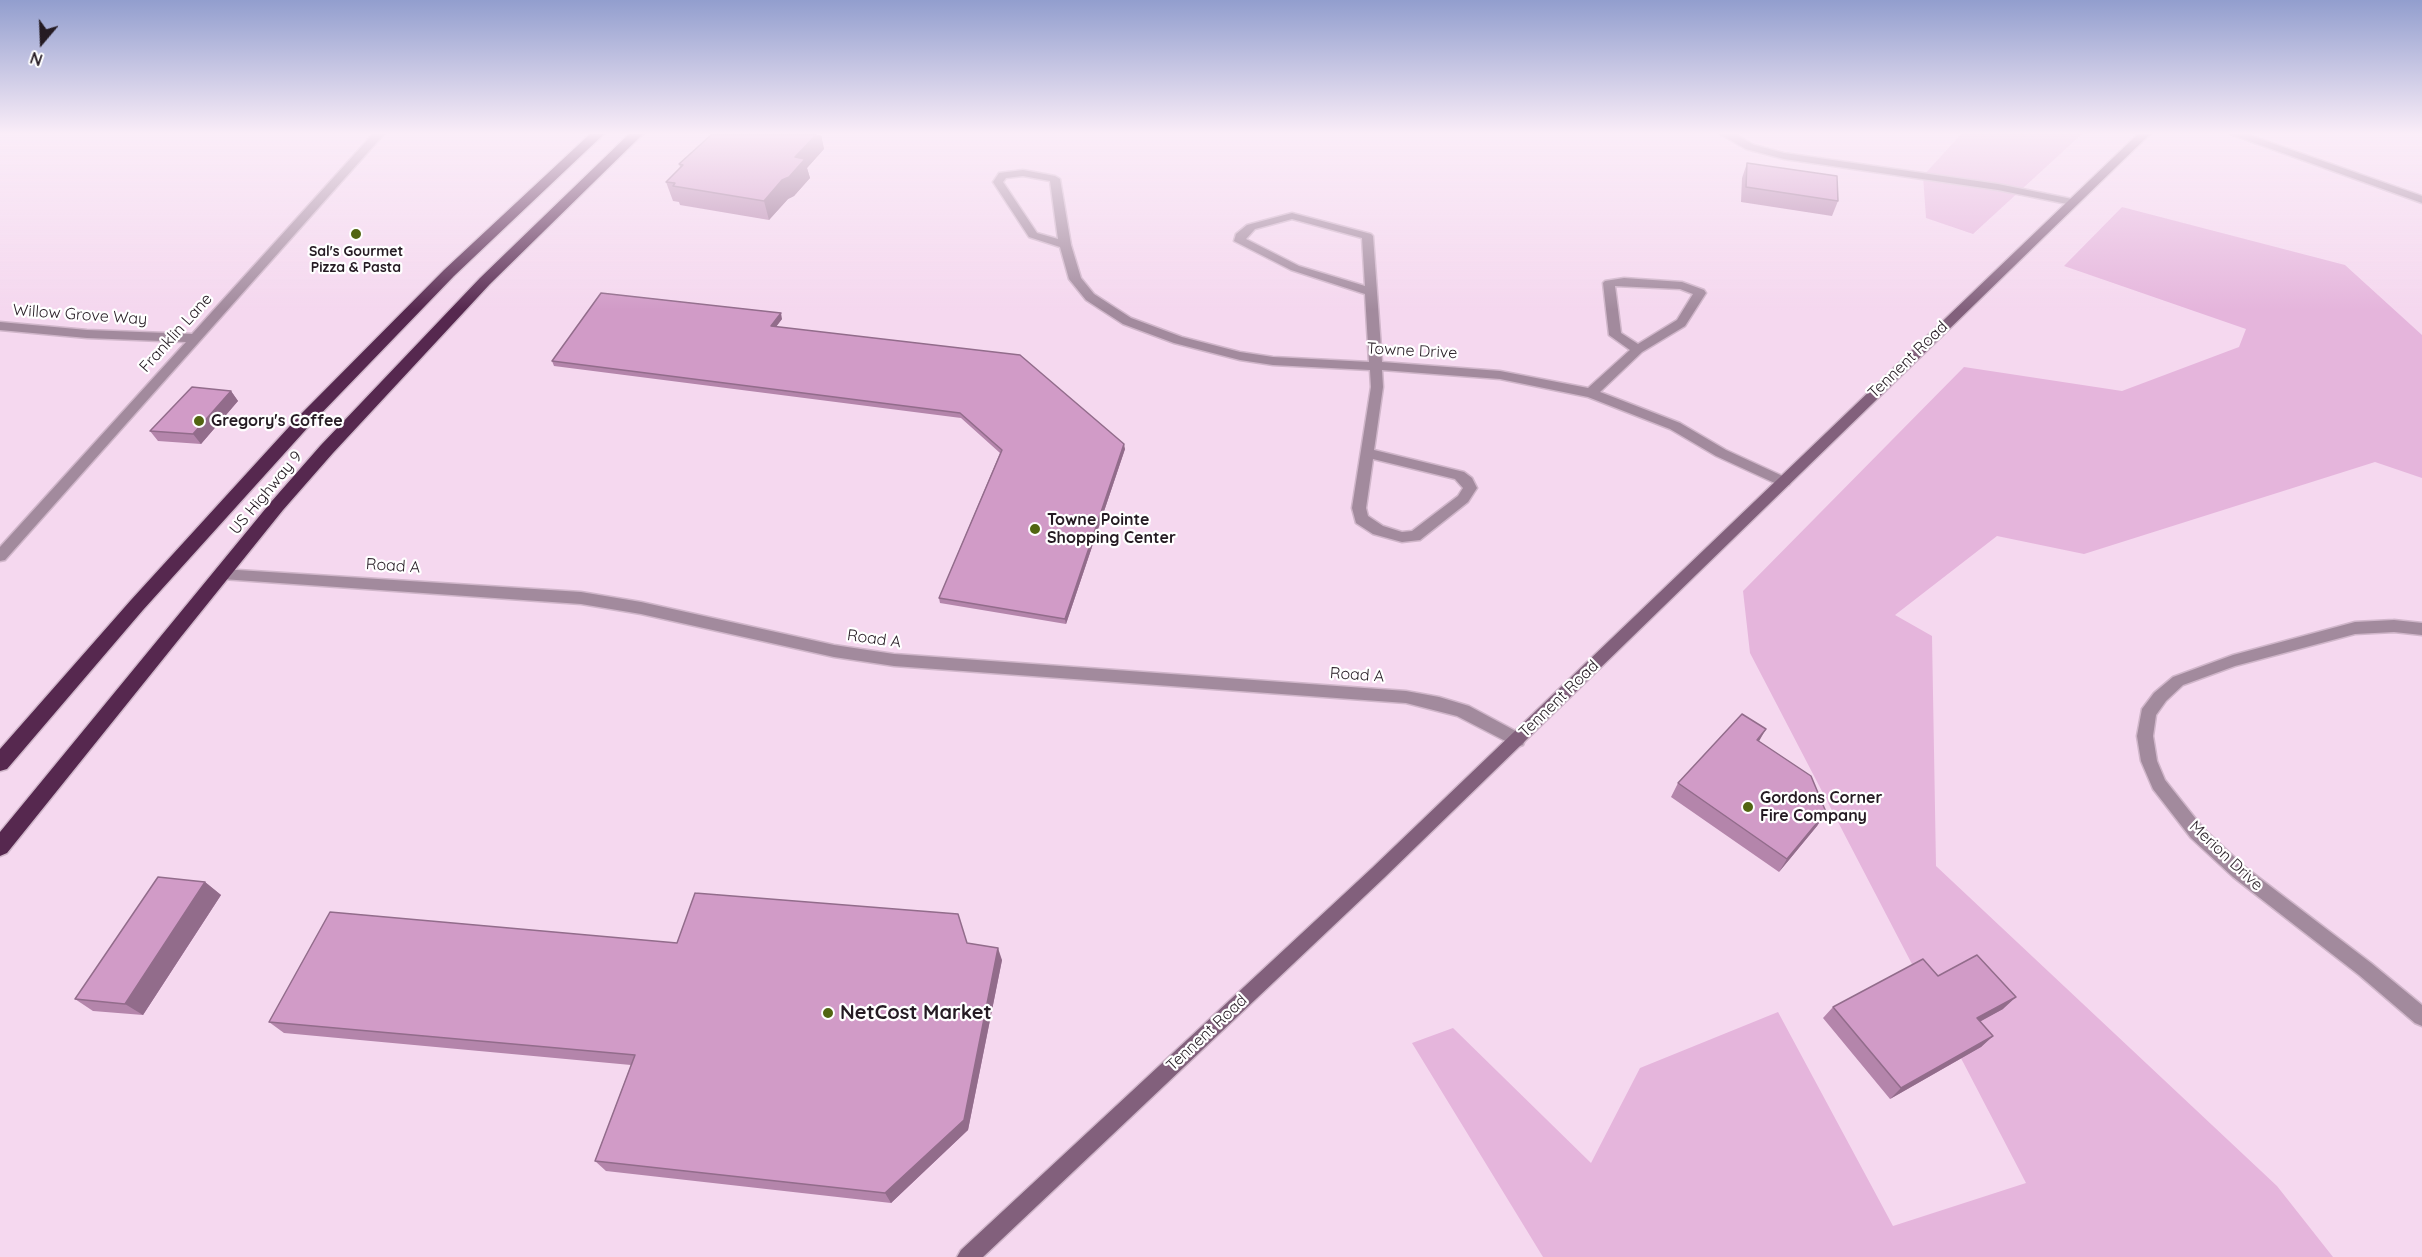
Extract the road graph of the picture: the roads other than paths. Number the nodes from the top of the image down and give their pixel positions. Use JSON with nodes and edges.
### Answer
{"nodes":[{"id":1,"x":326,"y":193,"type":"edge"},
{"id":2,"x":536,"y":193,"type":"edge"},
{"id":3,"x":577,"y":193,"type":"edge"},
{"id":4,"x":1005,"y":193,"type":"edge"},
{"id":5,"x":1057,"y":193,"type":"edge"},
{"id":6,"x":2029,"y":193,"type":"edge"},
{"id":7,"x":2082,"y":193,"type":"edge"},
{"id":8,"x":2401,"y":193,"type":"edge"},
{"id":9,"x":2422,"y":200,"type":"edge"},
{"id":10,"x":2072,"y":202,"type":"junction"},
{"id":11,"x":1065,"y":245,"type":"junction"},
{"id":12,"x":1371,"y":292,"type":"junction"},
{"id":13,"x":0,"y":326,"type":"edge"},
{"id":14,"x":194,"y":338,"type":"junction"},
{"id":15,"x":1638,"y":349,"type":"junction"},
{"id":16,"x":1376,"y":367,"type":"junction"},
{"id":17,"x":1591,"y":393,"type":"junction"},
{"id":18,"x":1367,"y":453,"type":"junction"},
{"id":19,"x":1784,"y":482,"type":"junction"},
{"id":20,"x":0,"y":556,"type":"edge"},
{"id":21,"x":222,"y":574,"type":"junction"},
{"id":22,"x":2422,"y":629,"type":"edge"},
{"id":23,"x":1517,"y":740,"type":"junction"},
{"id":24,"x":0,"y":763,"type":"edge"},
{"id":25,"x":0,"y":847,"type":"edge"},
{"id":26,"x":2422,"y":1017,"type":"edge"},
{"id":27,"x":968,"y":1257,"type":"edge"}],
"edges":[{"from":1,"to":14,"type":"street","name":"Franklin Lane"},
{"from":2,"to":24,"type":"highway","name":"US Highway 9"},
{"from":3,"to":21,"type":"highway","name":"US Highway 9"},
{"from":4,"to":11,"type":"street","name":"Towne Drive"},
{"from":5,"to":11,"type":"street","name":"Towne Drive"},
{"from":6,"to":10,"type":"street"},
{"from":7,"to":10,"type":"street","name":"Tennent Road"},
{"from":8,"to":9,"type":"street"},
{"from":10,"to":19,"type":"street","name":"Tennent Road"},
{"from":11,"to":16,"type":"street","name":"Towne Drive"},
{"from":12,"to":12,"type":"street"},
{"from":12,"to":16,"type":"street"},
{"from":13,"to":14,"type":"street","name":"Willow Grove Way"},
{"from":14,"to":20,"type":"street","name":"Franklin Lane"},
{"from":15,"to":15,"type":"street"},
{"from":15,"to":17,"type":"street"},
{"from":16,"to":17,"type":"street","name":"Towne Drive"},
{"from":16,"to":18,"type":"street"},
{"from":17,"to":19,"type":"street","name":"Towne Drive"},
{"from":18,"to":18,"type":"street"},
{"from":19,"to":23,"type":"street","name":"Tennent Road"},
{"from":21,"to":23,"type":"street","name":"Road A"},
{"from":21,"to":25,"type":"highway","name":"US Highway 9"},
{"from":22,"to":26,"type":"street","name":"Merion Drive"},
{"from":23,"to":27,"type":"street","name":"Tennent Road"}]}
